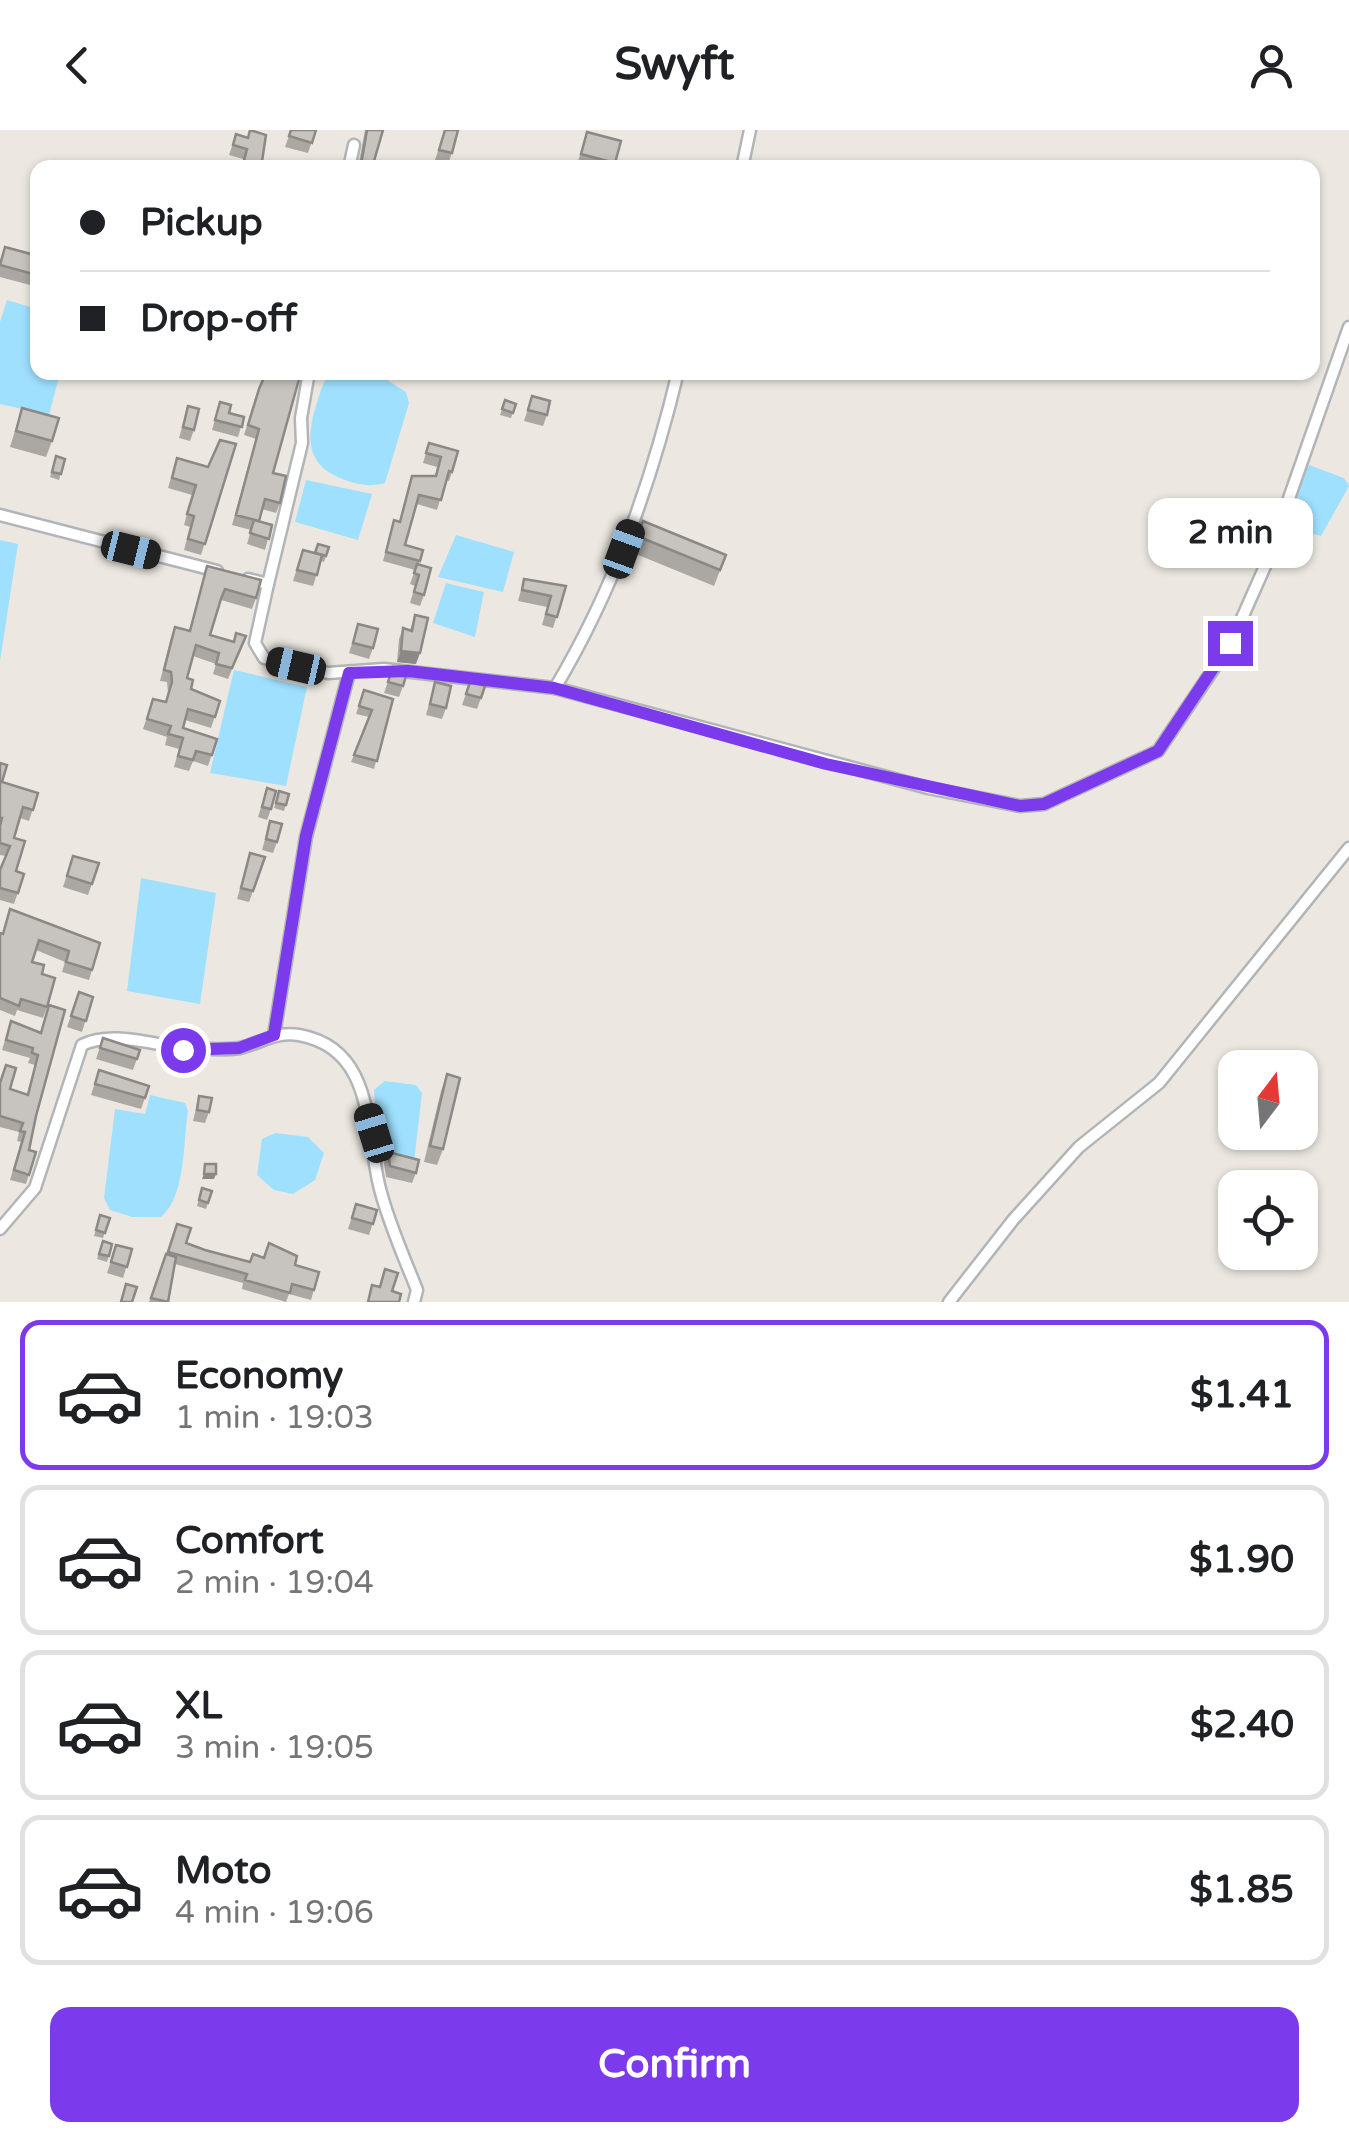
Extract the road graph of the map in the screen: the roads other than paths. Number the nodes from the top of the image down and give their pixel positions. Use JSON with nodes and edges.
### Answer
{"nodes":[{"id":1,"x":750,"y":130,"type":"edge"},
{"id":2,"x":354,"y":145,"type":"dead end"},
{"id":3,"x":351,"y":160,"type":"edge"},
{"id":4,"x":744,"y":160,"type":"edge"},
{"id":5,"x":1349,"y":327,"type":"edge"},
{"id":6,"x":308,"y":380,"type":"edge"},
{"id":7,"x":676,"y":380,"type":"edge"},
{"id":8,"x":0,"y":516,"type":"edge"},
{"id":9,"x":268,"y":584,"type":"junction"},
{"id":10,"x":349,"y":673,"type":"junction"},
{"id":11,"x":554,"y":688,"type":"junction"},
{"id":12,"x":1349,"y":848,"type":"edge"},
{"id":13,"x":274,"y":1035,"type":"junction"},
{"id":14,"x":0,"y":1229,"type":"edge"},
{"id":15,"x":414,"y":1302,"type":"edge"},
{"id":16,"x":949,"y":1302,"type":"edge"}],
"edges":[{"from":1,"to":4,"type":"street"},
{"from":2,"to":3,"type":"street"},
{"from":5,"to":11,"type":"street"},
{"from":6,"to":9,"type":"street"},
{"from":7,"to":11,"type":"street"},
{"from":8,"to":9,"type":"street"},
{"from":9,"to":10,"type":"street"},
{"from":10,"to":11,"type":"street"},
{"from":10,"to":13,"type":"street"},
{"from":12,"to":16,"type":"street"},
{"from":13,"to":14,"type":"street"},
{"from":13,"to":15,"type":"street"}]}
